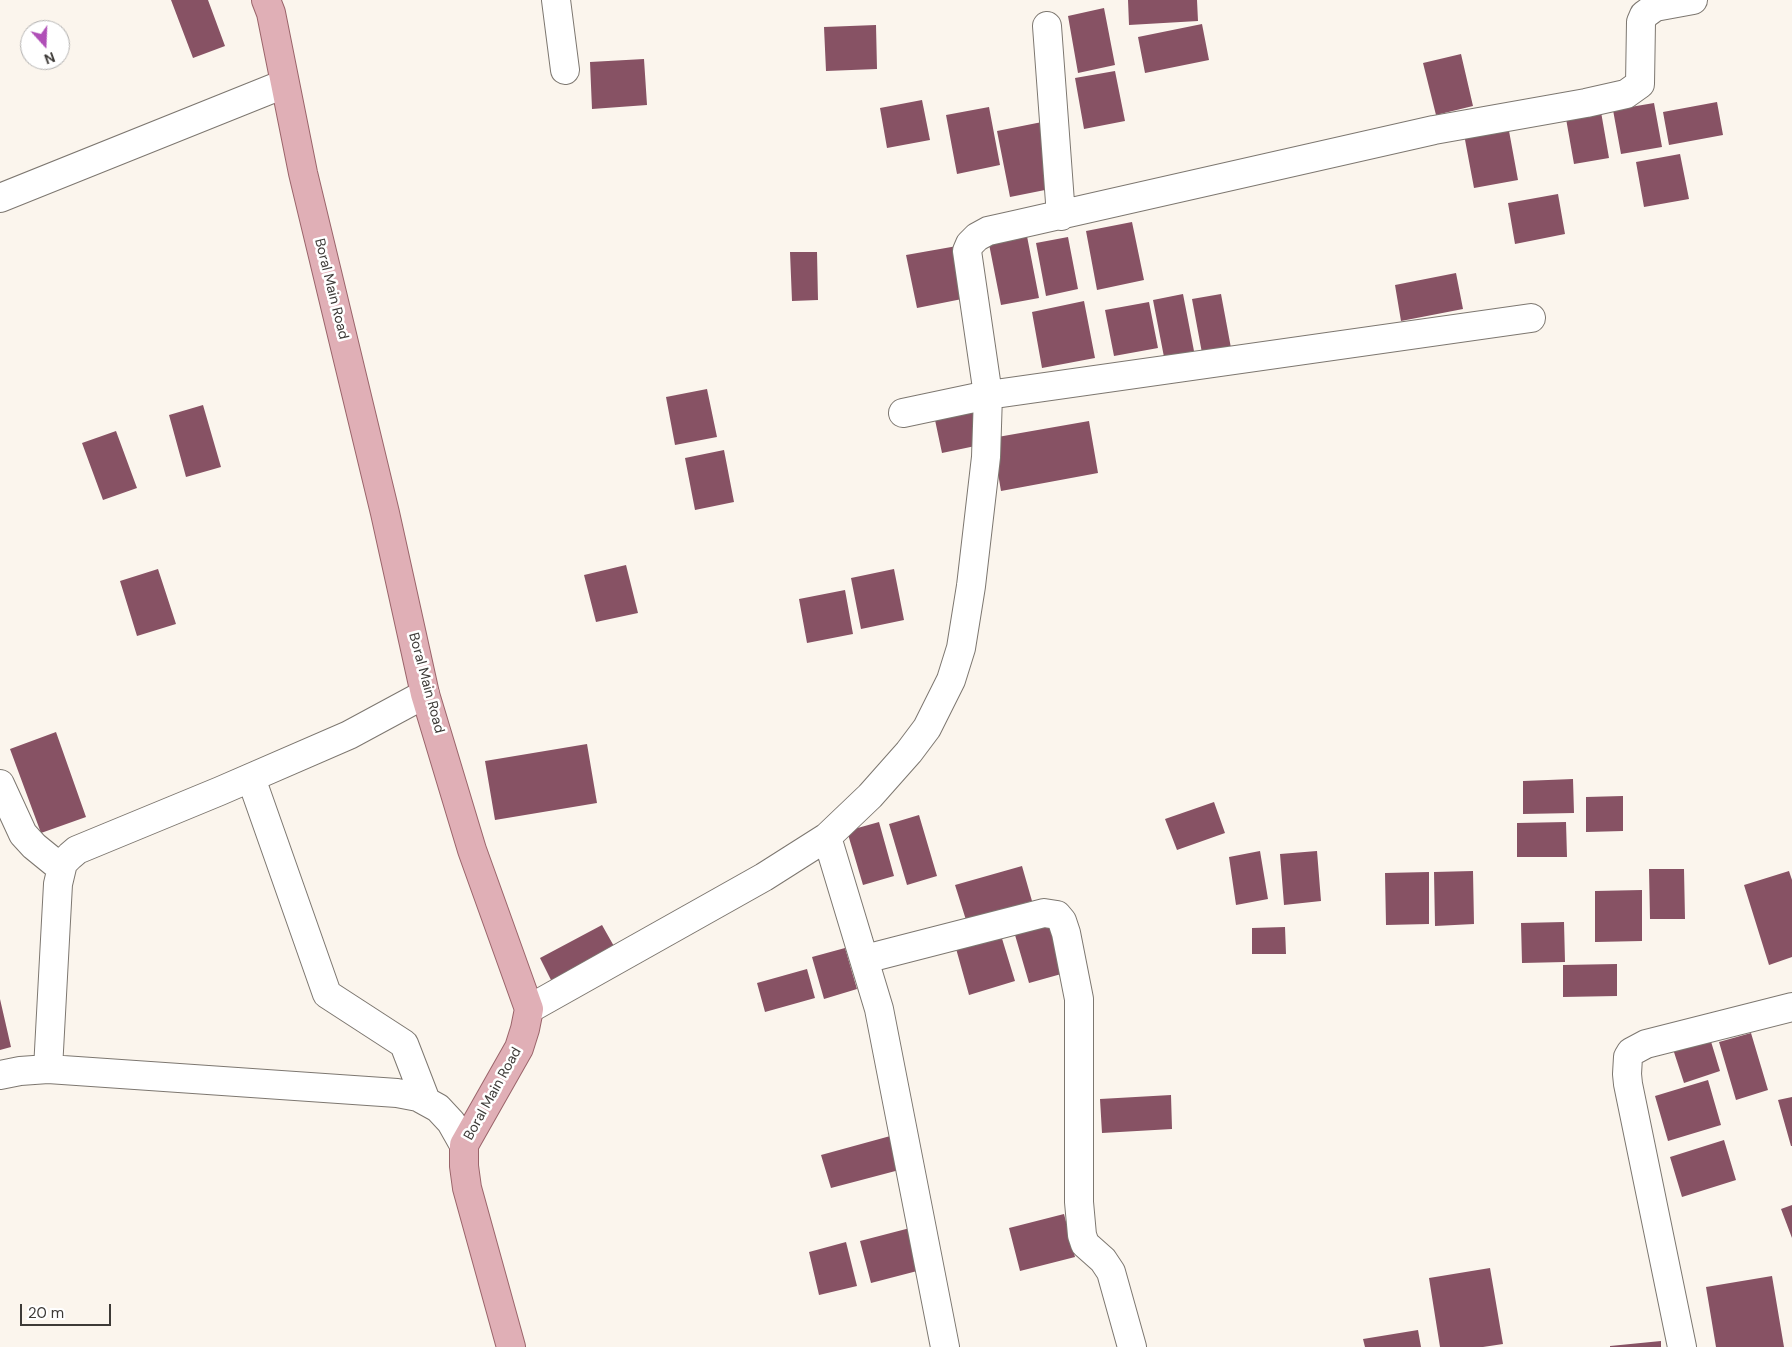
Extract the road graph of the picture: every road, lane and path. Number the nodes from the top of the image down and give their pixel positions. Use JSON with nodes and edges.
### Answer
{"nodes":[{"id":1,"x":266,"y":0,"type":"edge"},
{"id":2,"x":556,"y":0,"type":"edge"},
{"id":3,"x":1693,"y":0,"type":"edge"},
{"id":4,"x":1047,"y":26,"type":"dead end"},
{"id":5,"x":565,"y":70,"type":"dead end"},
{"id":6,"x":284,"y":84,"type":"junction"},
{"id":7,"x":0,"y":198,"type":"edge"},
{"id":8,"x":1061,"y":216,"type":"junction"},
{"id":9,"x":1531,"y":318,"type":"dead end"},
{"id":10,"x":988,"y":395,"type":"junction"},
{"id":11,"x":902,"y":413,"type":"dead end"},
{"id":12,"x":426,"y":694,"type":"junction"},
{"id":13,"x":251,"y":778,"type":"junction"},
{"id":14,"x":0,"y":784,"type":"edge"},
{"id":15,"x":827,"y":837,"type":"junction"},
{"id":16,"x":61,"y":868,"type":"junction"},
{"id":17,"x":865,"y":958,"type":"junction"},
{"id":18,"x":1792,"y":1007,"type":"edge"},
{"id":19,"x":529,"y":1009,"type":"junction"},
{"id":20,"x":48,"y":1069,"type":"junction"},
{"id":21,"x":0,"y":1075,"type":"edge"},
{"id":22,"x":426,"y":1102,"type":"junction"},
{"id":23,"x":464,"y":1145,"type":"junction"},
{"id":24,"x":511,"y":1347,"type":"edge"},
{"id":25,"x":945,"y":1347,"type":"edge"},
{"id":26,"x":1132,"y":1347,"type":"edge"},
{"id":27,"x":1682,"y":1347,"type":"edge"}],
"edges":[{"from":1,"to":6,"type":"main road","name":"Boral Main Road"},
{"from":2,"to":5,"type":"street"},
{"from":3,"to":8,"type":"street"},
{"from":4,"to":8,"type":"street"},
{"from":6,"to":7,"type":"street"},
{"from":6,"to":12,"type":"main road","name":"Boral Main Road"},
{"from":8,"to":10,"type":"street"},
{"from":9,"to":10,"type":"street"},
{"from":10,"to":11,"type":"street"},
{"from":10,"to":15,"type":"street"},
{"from":12,"to":13,"type":"street"},
{"from":12,"to":19,"type":"main road","name":"Boral Main Road"},
{"from":13,"to":16,"type":"street"},
{"from":13,"to":22,"type":"street"},
{"from":14,"to":16,"type":"street"},
{"from":15,"to":17,"type":"street"},
{"from":15,"to":19,"type":"street"},
{"from":16,"to":20,"type":"street"},
{"from":17,"to":25,"type":"street"},
{"from":17,"to":26,"type":"street"},
{"from":18,"to":27,"type":"street"},
{"from":19,"to":23,"type":"main road","name":"Boral Main Road"},
{"from":20,"to":21,"type":"street"},
{"from":20,"to":22,"type":"street"},
{"from":22,"to":23,"type":"street"},
{"from":23,"to":24,"type":"main road","name":"Boral Main Road"}]}
